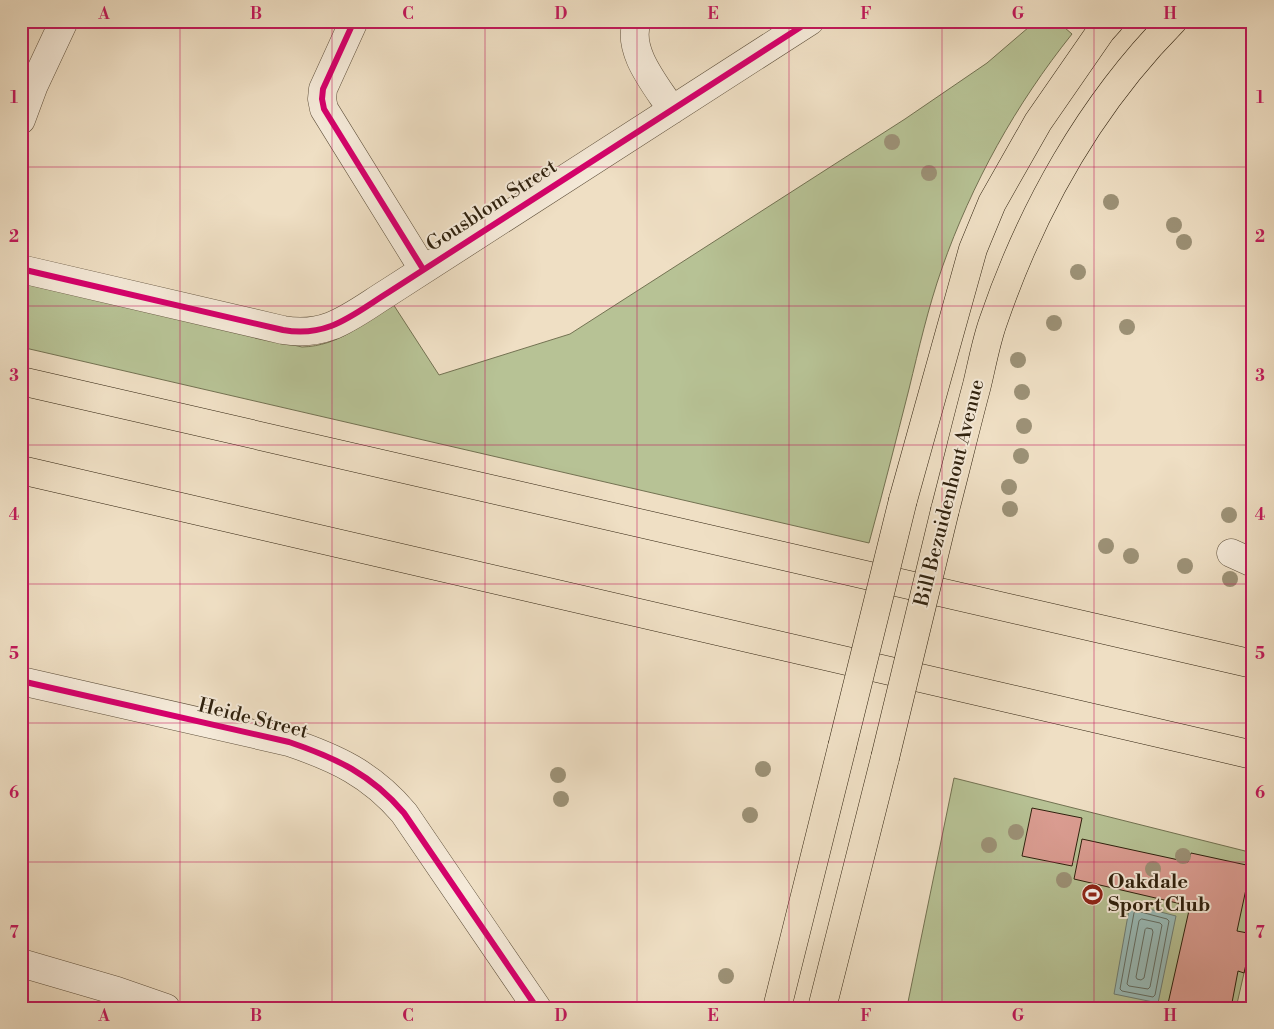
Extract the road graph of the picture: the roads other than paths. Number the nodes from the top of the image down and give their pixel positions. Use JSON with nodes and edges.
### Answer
{"nodes":[{"id":1,"x":64,"y":21,"type":"edge"},
{"id":2,"x":354,"y":21,"type":"edge"},
{"id":3,"x":637,"y":21,"type":"edge"},
{"id":4,"x":810,"y":21,"type":"edge"},
{"id":5,"x":1110,"y":21,"type":"edge"},
{"id":6,"x":1173,"y":21,"type":"edge"},
{"id":7,"x":672,"y":110,"type":"junction"},
{"id":8,"x":21,"y":120,"type":"edge"},
{"id":9,"x":21,"y":269,"type":"edge"},
{"id":10,"x":423,"y":270,"type":"junction"},
{"id":11,"x":21,"y":381,"type":"edge"},
{"id":12,"x":21,"y":470,"type":"edge"},
{"id":13,"x":1253,"y":664,"type":"edge"},
{"id":14,"x":21,"y":681,"type":"edge"},
{"id":15,"x":1253,"y":755,"type":"edge"},
{"id":16,"x":21,"y":963,"type":"edge"},
{"id":17,"x":166,"y":1008,"type":"edge"},
{"id":18,"x":537,"y":1008,"type":"edge"},
{"id":19,"x":777,"y":1008,"type":"edge"},
{"id":20,"x":822,"y":1008,"type":"edge"}],
"edges":[{"from":1,"to":8,"type":"street"},
{"from":2,"to":10,"type":"street"},
{"from":3,"to":7,"type":"street"},
{"from":4,"to":7,"type":"street","name":"Gousblom Street"},
{"from":5,"to":19,"type":"main road","name":"Bill Bezuidenhout Avenue","bridge":true},
{"from":6,"to":20,"type":"main road","name":"Bill Bezuidenhout Avenue","bridge":true},
{"from":7,"to":10,"type":"street","name":"Gousblom Street"},
{"from":9,"to":10,"type":"street","name":"Gousblom Street"},
{"from":11,"to":13,"type":"main road"},
{"from":12,"to":15,"type":"main road"},
{"from":14,"to":18,"type":"street","name":"Heide Street"},
{"from":16,"to":17,"type":"street"}]}
